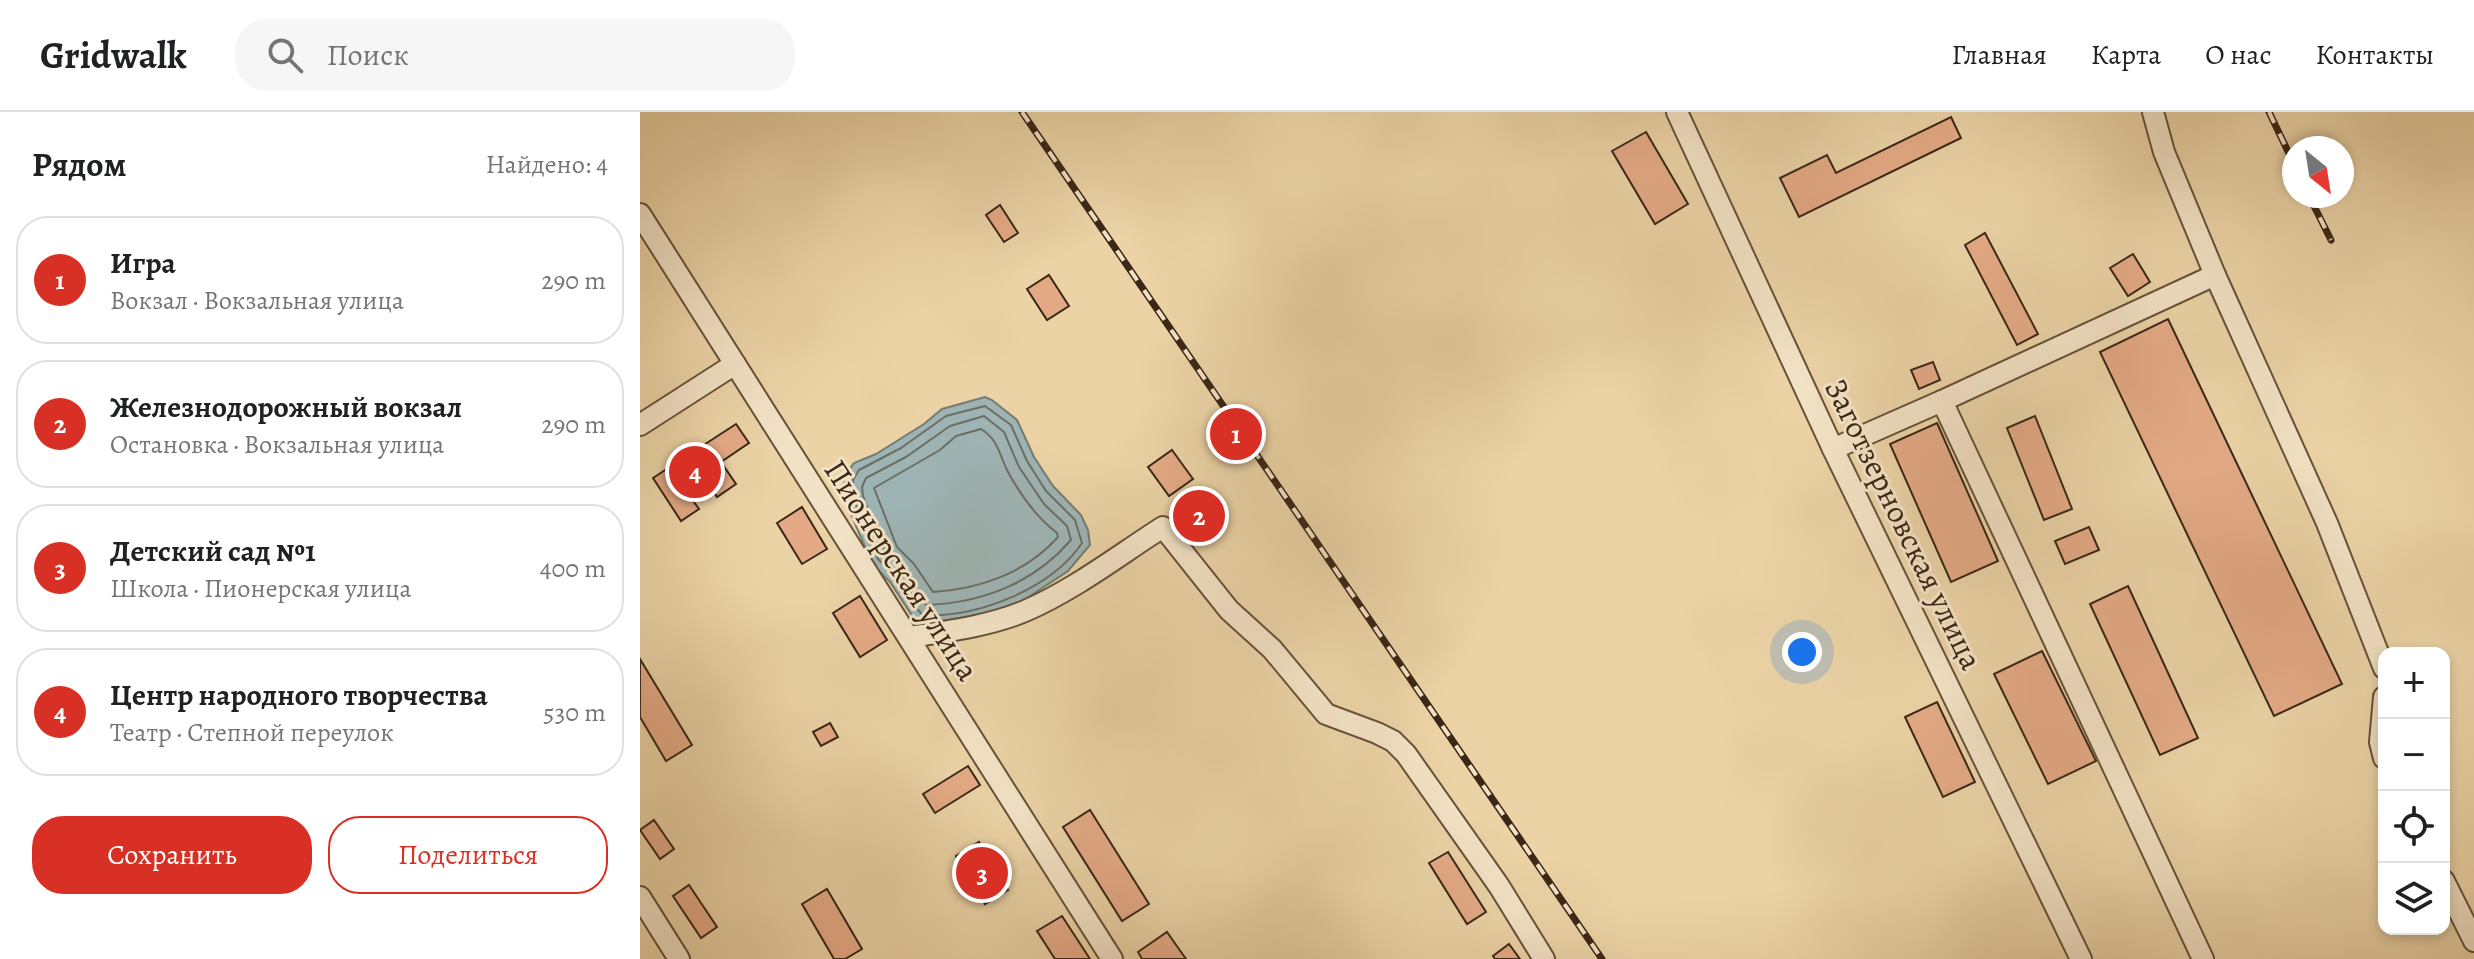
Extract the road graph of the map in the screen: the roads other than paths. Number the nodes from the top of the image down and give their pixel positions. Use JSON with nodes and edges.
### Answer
{"nodes":[{"id":1,"x":1677,"y":112,"type":"edge"},
{"id":2,"x":2153,"y":112,"type":"edge"},
{"id":3,"x":640,"y":214,"type":"edge"},
{"id":4,"x":2215,"y":275,"type":"junction"},
{"id":5,"x":735,"y":364,"type":"junction"},
{"id":6,"x":1942,"y":401,"type":"junction"},
{"id":7,"x":640,"y":425,"type":"edge"},
{"id":8,"x":1833,"y":449,"type":"junction"},
{"id":9,"x":910,"y":637,"type":"junction"},
{"id":10,"x":2378,"y":653,"type":"edge"},
{"id":11,"x":2450,"y":893,"type":"edge"},
{"id":12,"x":640,"y":897,"type":"edge"},
{"id":13,"x":2474,"y":941,"type":"edge"},
{"id":14,"x":679,"y":959,"type":"edge"},
{"id":15,"x":1112,"y":959,"type":"edge"},
{"id":16,"x":1544,"y":959,"type":"edge"},
{"id":17,"x":2081,"y":959,"type":"edge"},
{"id":18,"x":2203,"y":959,"type":"edge"}],
"edges":[{"from":1,"to":8,"type":"street","name":"Заготзерновская улица"},
{"from":2,"to":4,"type":"street"},
{"from":3,"to":5,"type":"street","name":"Пионерская улица"},
{"from":4,"to":6,"type":"street"},
{"from":4,"to":10,"type":"street"},
{"from":5,"to":7,"type":"street"},
{"from":5,"to":9,"type":"street","name":"Пионерская улица"},
{"from":6,"to":8,"type":"street"},
{"from":6,"to":18,"type":"street"},
{"from":8,"to":17,"type":"street","name":"Заготзерновская улица"},
{"from":9,"to":15,"type":"street","name":"Пионерская улица"},
{"from":9,"to":16,"type":"street"},
{"from":11,"to":13,"type":"street"},
{"from":12,"to":14,"type":"street"}]}
